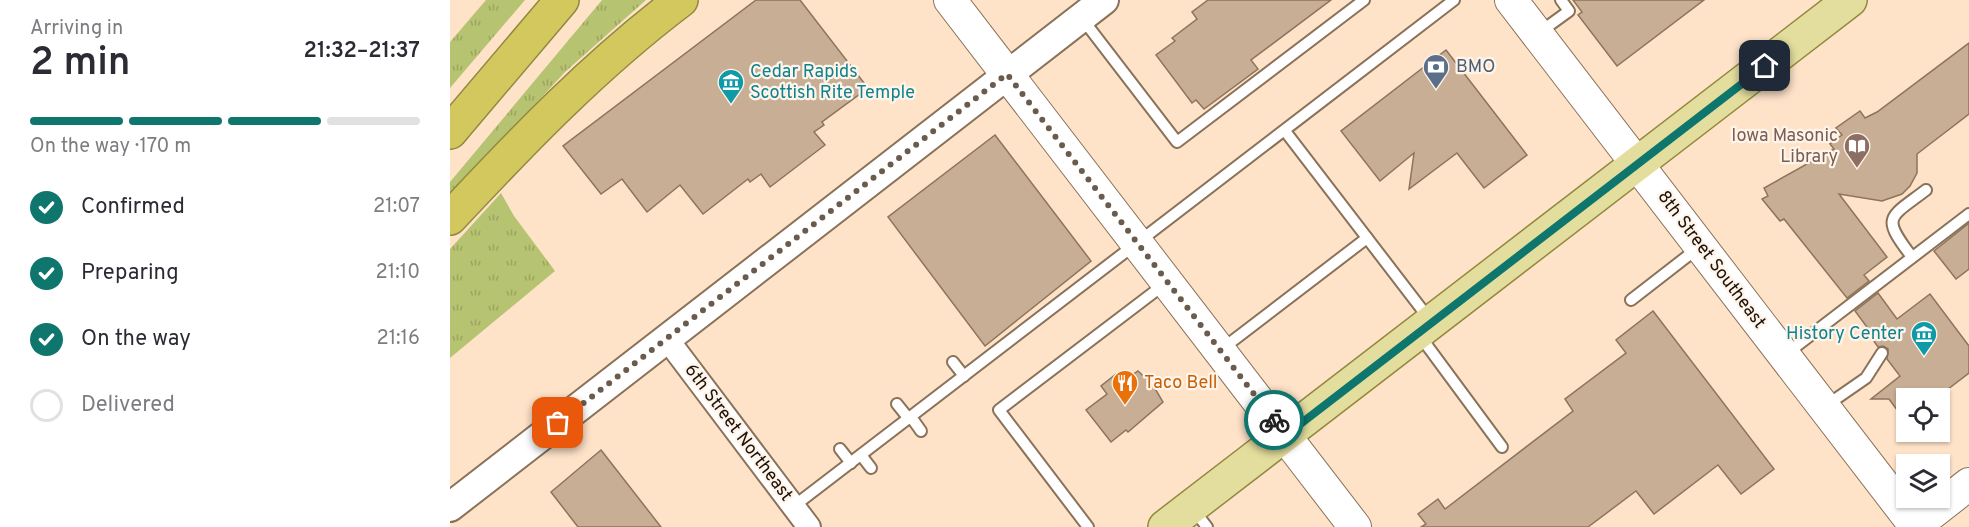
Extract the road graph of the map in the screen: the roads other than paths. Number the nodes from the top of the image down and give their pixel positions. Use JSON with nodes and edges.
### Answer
{"nodes":[{"id":1,"x":562,"y":0,"type":"edge"},
{"id":2,"x":681,"y":0,"type":"edge"},
{"id":3,"x":950,"y":0,"type":"edge"},
{"id":4,"x":1104,"y":0,"type":"edge"},
{"id":5,"x":1365,"y":0,"type":"edge"},
{"id":6,"x":1454,"y":0,"type":"edge"},
{"id":7,"x":1511,"y":0,"type":"edge"},
{"id":8,"x":1561,"y":0,"type":"edge"},
{"id":9,"x":1837,"y":4,"type":"edge"},
{"id":10,"x":1081,"y":17,"type":"junction"},
{"id":11,"x":1538,"y":34,"type":"junction"},
{"id":12,"x":1007,"y":74,"type":"junction"},
{"id":13,"x":1285,"y":131,"type":"junction"},
{"id":14,"x":450,"y":132,"type":"edge"},
{"id":15,"x":1639,"y":164,"type":"junction"},
{"id":16,"x":1926,"y":190,"type":"dead end"},
{"id":17,"x":1969,"y":214,"type":"edge"},
{"id":18,"x":450,"y":218,"type":"edge"},
{"id":19,"x":1367,"y":238,"type":"junction"},
{"id":20,"x":1138,"y":244,"type":"junction"},
{"id":21,"x":1701,"y":246,"type":"junction"},
{"id":22,"x":1912,"y":257,"type":"junction"},
{"id":23,"x":1167,"y":282,"type":"junction"},
{"id":24,"x":1631,"y":300,"type":"dead end"},
{"id":25,"x":1425,"y":328,"type":"junction"},
{"id":26,"x":667,"y":339,"type":"junction"},
{"id":27,"x":1220,"y":351,"type":"junction"},
{"id":28,"x":1882,"y":353,"type":"dead end"},
{"id":29,"x":1785,"y":356,"type":"junction"},
{"id":30,"x":953,"y":362,"type":"dead end"},
{"id":31,"x":964,"y":376,"type":"junction"},
{"id":32,"x":897,"y":404,"type":"dead end"},
{"id":33,"x":1824,"y":407,"type":"junction"},
{"id":34,"x":910,"y":418,"type":"junction"},
{"id":35,"x":921,"y":431,"type":"dead end"},
{"id":36,"x":1286,"y":435,"type":"junction"},
{"id":37,"x":1502,"y":447,"type":"dead end"},
{"id":38,"x":840,"y":448,"type":"dead end"},
{"id":39,"x":861,"y":455,"type":"junction"},
{"id":40,"x":851,"y":463,"type":"junction"},
{"id":41,"x":871,"y":468,"type":"dead end"},
{"id":42,"x":1969,"y":484,"type":"edge"},
{"id":43,"x":450,"y":507,"type":"edge"},
{"id":44,"x":794,"y":507,"type":"junction"},
{"id":45,"x":1199,"y":517,"type":"edge"},
{"id":46,"x":1347,"y":522,"type":"edge"},
{"id":47,"x":807,"y":526,"type":"edge"},
{"id":48,"x":1088,"y":527,"type":"edge"},
{"id":49,"x":1165,"y":527,"type":"edge"},
{"id":50,"x":1915,"y":527,"type":"edge"}],
"edges":[{"from":1,"to":14,"type":"highway"},
{"from":2,"to":18,"type":"highway"},
{"from":3,"to":12,"type":"main road"},
{"from":4,"to":10,"type":"street"},
{"from":5,"to":10,"type":"lane"},
{"from":6,"to":13,"type":"lane"},
{"from":7,"to":11,"type":"main road","name":"8th Street Southeast"},
{"from":8,"to":11,"type":"lane"},
{"from":9,"to":15,"type":"main road"},
{"from":10,"to":12,"type":"street"},
{"from":11,"to":15,"type":"main road","name":"8th Street Southeast"},
{"from":12,"to":20,"type":"main road"},
{"from":12,"to":26,"type":"street"},
{"from":13,"to":19,"type":"lane"},
{"from":13,"to":20,"type":"lane"},
{"from":15,"to":21,"type":"main road","name":"8th Street Southeast"},
{"from":15,"to":25,"type":"main road"},
{"from":16,"to":22,"type":"lane"},
{"from":17,"to":22,"type":"lane"},
{"from":19,"to":25,"type":"lane"},
{"from":19,"to":27,"type":"lane"},
{"from":20,"to":23,"type":"main road"},
{"from":20,"to":31,"type":"lane"},
{"from":21,"to":24,"type":"lane"},
{"from":21,"to":29,"type":"main road","name":"8th Street Southeast"},
{"from":22,"to":29,"type":"lane"},
{"from":23,"to":27,"type":"main road"},
{"from":23,"to":48,"type":"lane"},
{"from":25,"to":36,"type":"main road"},
{"from":25,"to":37,"type":"lane"},
{"from":26,"to":43,"type":"street"},
{"from":26,"to":44,"type":"street","name":"6th Street Northeast"},
{"from":27,"to":36,"type":"main road"},
{"from":28,"to":33,"type":"lane"},
{"from":29,"to":33,"type":"main road","name":"8th Street Southeast"},
{"from":30,"to":31,"type":"lane"},
{"from":31,"to":34,"type":"lane"},
{"from":32,"to":34,"type":"lane"},
{"from":33,"to":50,"type":"main road","name":"8th Street Southeast"},
{"from":34,"to":35,"type":"lane"},
{"from":34,"to":39,"type":"lane"},
{"from":36,"to":45,"type":"main road"},
{"from":36,"to":46,"type":"main road"},
{"from":38,"to":40,"type":"lane"},
{"from":39,"to":40,"type":"lane"},
{"from":39,"to":41,"type":"lane"},
{"from":40,"to":44,"type":"lane"},
{"from":42,"to":50,"type":"main road"},
{"from":44,"to":47,"type":"street","name":"6th Street Northeast"},
{"from":45,"to":49,"type":"main road"}]}
